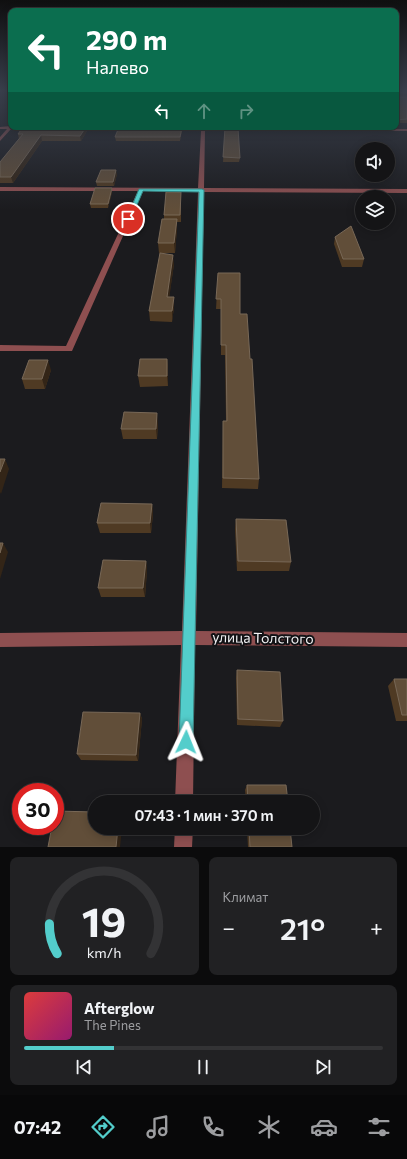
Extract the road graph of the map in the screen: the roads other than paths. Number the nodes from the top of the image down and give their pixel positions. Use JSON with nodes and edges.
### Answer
{"nodes":[{"id":1,"x":7,"y":131,"type":"edge"},
{"id":2,"x":203,"y":131,"type":"edge"},
{"id":3,"x":0,"y":140,"type":"edge"},
{"id":4,"x":0,"y":189,"type":"edge"},
{"id":5,"x":141,"y":190,"type":"junction"},
{"id":6,"x":202,"y":190,"type":"junction"},
{"id":7,"x":407,"y":190,"type":"edge"},
{"id":8,"x":0,"y":348,"type":"edge"},
{"id":9,"x":189,"y":638,"type":"junction"},
{"id":10,"x":0,"y":640,"type":"edge"},
{"id":11,"x":407,"y":640,"type":"edge"},
{"id":12,"x":184,"y":795,"type":"edge"},
{"id":13,"x":184,"y":835,"type":"edge"},
{"id":14,"x":183,"y":847,"type":"edge"}],
"edges":[{"from":1,"to":3,"type":"street"},
{"from":2,"to":6,"type":"street"},
{"from":4,"to":5,"type":"street"},
{"from":5,"to":6,"type":"street"},
{"from":5,"to":8,"type":"street"},
{"from":6,"to":7,"type":"street"},
{"from":6,"to":9,"type":"street"},
{"from":9,"to":10,"type":"street","name":"улица Толстого"},
{"from":9,"to":11,"type":"street","name":"улица Толстого"},
{"from":9,"to":12,"type":"street"},
{"from":13,"to":14,"type":"street"}]}
